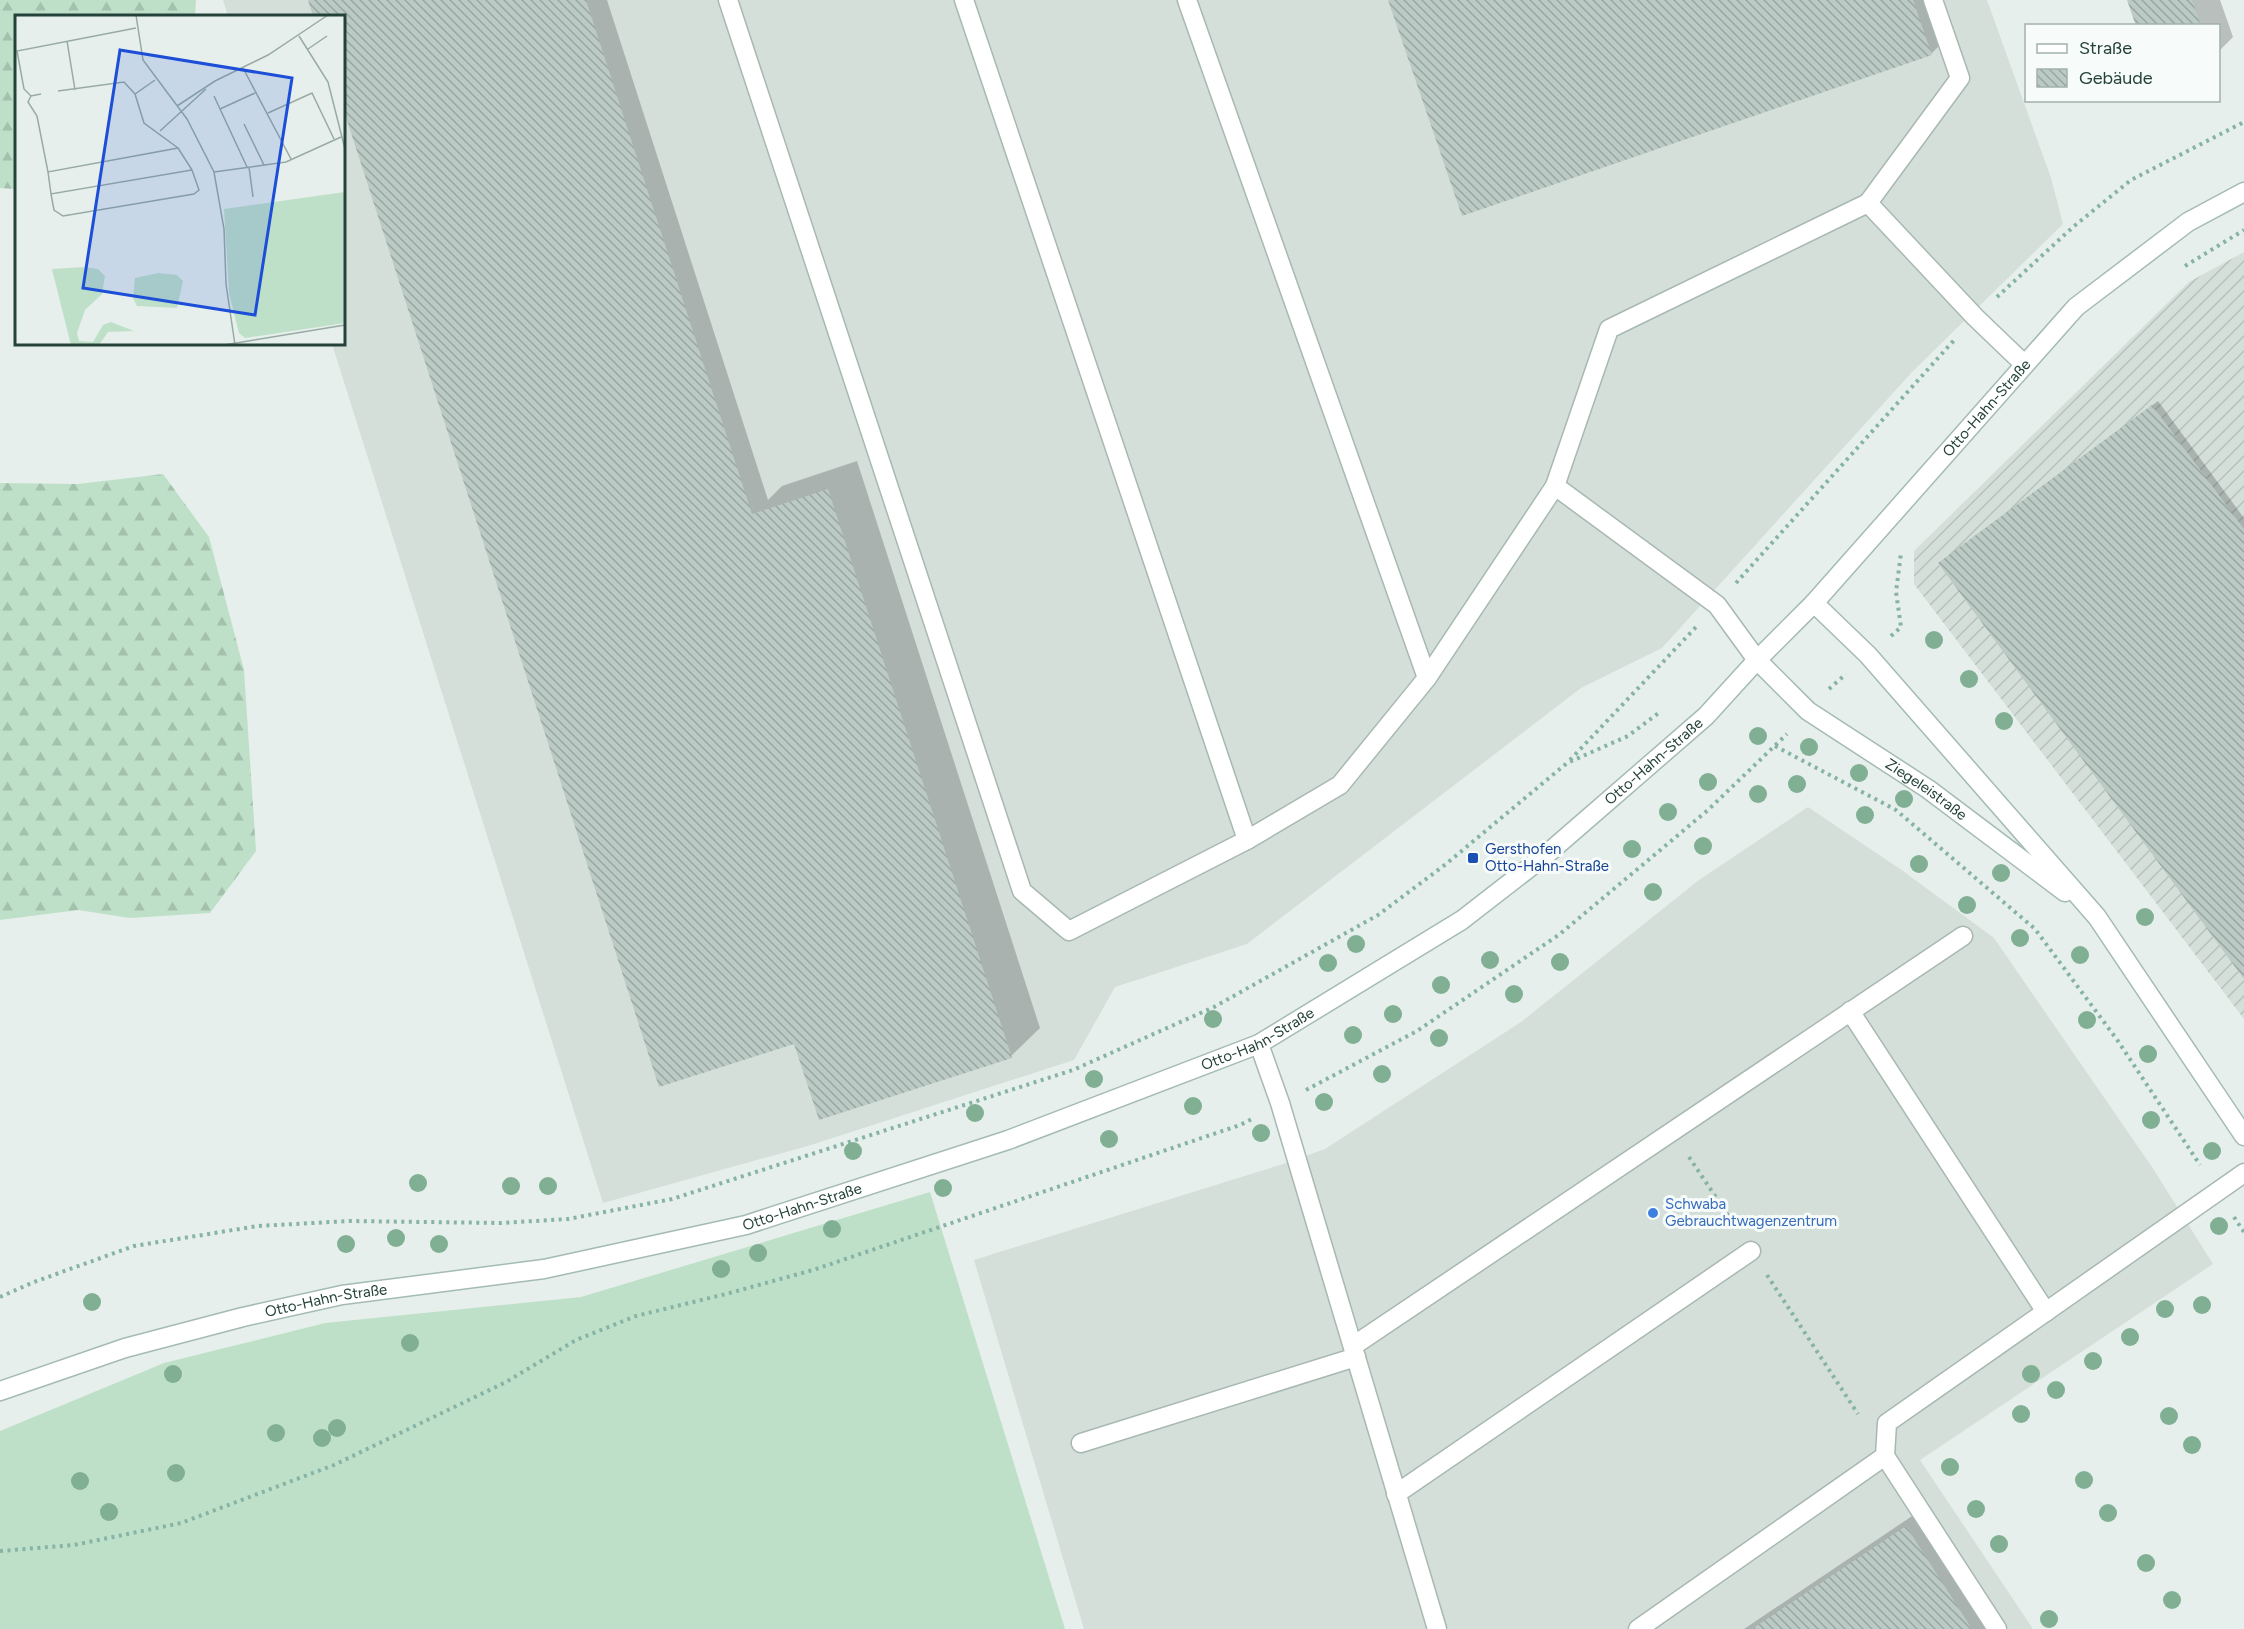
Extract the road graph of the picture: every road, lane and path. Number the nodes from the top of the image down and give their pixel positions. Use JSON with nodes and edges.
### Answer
{"nodes":[{"id":1,"x":728,"y":0,"type":"edge"},
{"id":2,"x":964,"y":0,"type":"edge"},
{"id":3,"x":1187,"y":0,"type":"edge"},
{"id":4,"x":1933,"y":0,"type":"edge"},
{"id":5,"x":2244,"y":122,"type":"edge"},
{"id":6,"x":2244,"y":192,"type":"edge"},
{"id":7,"x":1868,"y":203,"type":"junction"},
{"id":8,"x":2244,"y":230,"type":"edge"},
{"id":9,"x":2177,"y":271,"type":"dead end"},
{"id":10,"x":1975,"y":317,"type":"junction"},
{"id":11,"x":2024,"y":364,"type":"junction"},
{"id":12,"x":1555,"y":486,"type":"junction"},
{"id":13,"x":1908,"y":544,"type":"dead end"},
{"id":14,"x":1814,"y":603,"type":"junction"},
{"id":15,"x":1717,"y":605,"type":"junction"},
{"id":16,"x":1901,"y":627,"type":"dead end"},
{"id":17,"x":1757,"y":660,"type":"junction"},
{"id":18,"x":1427,"y":678,"type":"junction"},
{"id":19,"x":1666,"y":707,"type":"dead end"},
{"id":20,"x":1775,"y":746,"type":"dead end"},
{"id":21,"x":1567,"y":763,"type":"junction"},
{"id":22,"x":1248,"y":840,"type":"junction"},
{"id":23,"x":2097,"y":917,"type":"junction"},
{"id":24,"x":1963,"y":936,"type":"dead end"},
{"id":25,"x":1850,"y":1011,"type":"junction"},
{"id":26,"x":1259,"y":1044,"type":"junction"},
{"id":27,"x":1672,"y":1132,"type":"junction"},
{"id":28,"x":2244,"y":1136,"type":"edge"},
{"id":29,"x":2244,"y":1173,"type":"edge"},
{"id":30,"x":2217,"y":1191,"type":"junction"},
{"id":31,"x":2244,"y":1232,"type":"edge"},
{"id":32,"x":1751,"y":1251,"type":"junction"},
{"id":33,"x":0,"y":1297,"type":"edge"},
{"id":34,"x":2046,"y":1311,"type":"junction"},
{"id":35,"x":1355,"y":1352,"type":"junction"},
{"id":36,"x":0,"y":1391,"type":"edge"},
{"id":37,"x":1081,"y":1443,"type":"dead end"},
{"id":38,"x":1885,"y":1456,"type":"junction"},
{"id":39,"x":1396,"y":1494,"type":"junction"},
{"id":40,"x":1437,"y":1629,"type":"edge"},
{"id":41,"x":1638,"y":1629,"type":"edge"},
{"id":42,"x":1997,"y":1629,"type":"edge"}],
"edges":[{"from":1,"to":22,"type":"street"},
{"from":2,"to":22,"type":"street"},
{"from":3,"to":18,"type":"street"},
{"from":4,"to":7,"type":"street"},
{"from":5,"to":10,"type":"path"},
{"from":6,"to":11,"type":"street","name":"Otto-Hahn-Straße"},
{"from":7,"to":10,"type":"street"},
{"from":7,"to":12,"type":"street"},
{"from":8,"to":9,"type":"path"},
{"from":10,"to":11,"type":"street"},
{"from":10,"to":15,"type":"path"},
{"from":11,"to":14,"type":"street","name":"Otto-Hahn-Straße"},
{"from":12,"to":15,"type":"street","name":"Ziegeleistraße"},
{"from":12,"to":18,"type":"street"},
{"from":13,"to":16,"type":"path"},
{"from":14,"to":17,"type":"street","name":"Otto-Hahn-Straße"},
{"from":14,"to":23,"type":"street","name":"Ziegeleistraße"},
{"from":15,"to":17,"type":"street","name":"Ziegeleistraße"},
{"from":15,"to":21,"type":"path"},
{"from":17,"to":23,"type":"street","name":"Ziegeleistraße"},
{"from":17,"to":26,"type":"street","name":"Otto-Hahn-Straße"},
{"from":18,"to":22,"type":"street"},
{"from":19,"to":21,"type":"path"},
{"from":20,"to":30,"type":"path"},
{"from":21,"to":33,"type":"path"},
{"from":23,"to":28,"type":"street","name":"Ziegeleistraße"},
{"from":24,"to":25,"type":"street"},
{"from":25,"to":27,"type":"street"},
{"from":25,"to":34,"type":"street"},
{"from":26,"to":35,"type":"street"},
{"from":26,"to":36,"type":"street","name":"Otto-Hahn-Straße"},
{"from":27,"to":32,"type":"path"},
{"from":27,"to":35,"type":"street"},
{"from":29,"to":30,"type":"street"},
{"from":30,"to":31,"type":"path"},
{"from":30,"to":34,"type":"street"},
{"from":32,"to":38,"type":"path"},
{"from":32,"to":39,"type":"street"},
{"from":34,"to":38,"type":"street"},
{"from":35,"to":37,"type":"street"},
{"from":35,"to":39,"type":"street"},
{"from":38,"to":41,"type":"street"},
{"from":38,"to":42,"type":"street"},
{"from":39,"to":40,"type":"street"}]}
